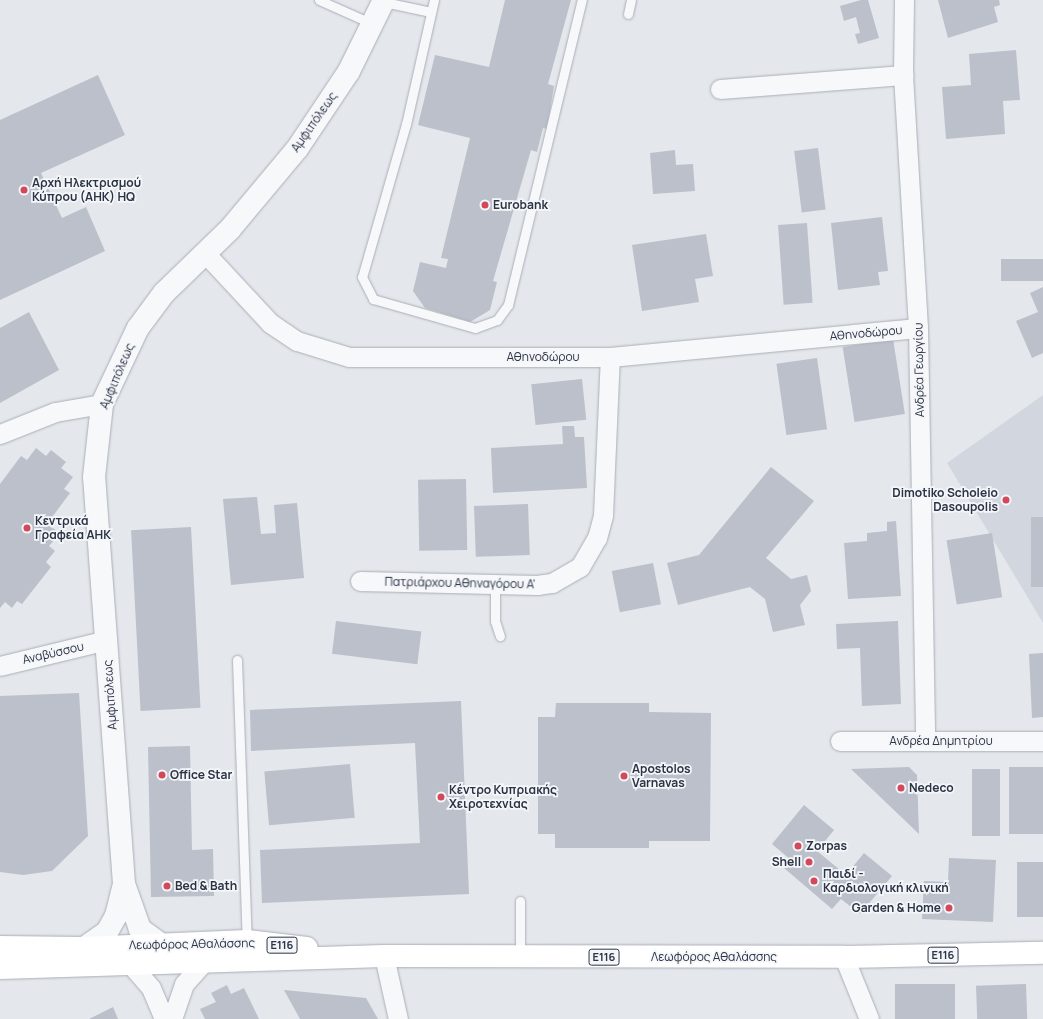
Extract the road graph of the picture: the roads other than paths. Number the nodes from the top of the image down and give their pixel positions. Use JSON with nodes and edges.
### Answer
{"nodes":[{"id":1,"x":318,"y":0,"type":"edge"},
{"id":2,"x":434,"y":0,"type":"edge"},
{"id":3,"x":582,"y":0,"type":"edge"},
{"id":4,"x":631,"y":0,"type":"edge"},
{"id":5,"x":904,"y":0,"type":"edge"},
{"id":6,"x":384,"y":1,"type":"edge"},
{"id":7,"x":431,"y":12,"type":"junction"},
{"id":8,"x":628,"y":14,"type":"dead end"},
{"id":9,"x":374,"y":25,"type":"junction"},
{"id":10,"x":903,"y":75,"type":"junction"},
{"id":11,"x":720,"y":89,"type":"dead end"},
{"id":12,"x":205,"y":253,"type":"junction"},
{"id":13,"x":918,"y":328,"type":"junction"},
{"id":14,"x":610,"y":357,"type":"junction"},
{"id":15,"x":102,"y":404,"type":"junction"},
{"id":16,"x":0,"y":434,"type":"edge"},
{"id":17,"x":360,"y":581,"type":"dead end"},
{"id":18,"x":495,"y":584,"type":"junction"},
{"id":19,"x":500,"y":636,"type":"dead end"},
{"id":20,"x":106,"y":640,"type":"junction"},
{"id":21,"x":237,"y":660,"type":"dead end"},
{"id":22,"x":0,"y":666,"type":"edge"},
{"id":23,"x":840,"y":741,"type":"dead end"},
{"id":24,"x":925,"y":741,"type":"junction"},
{"id":25,"x":1043,"y":741,"type":"edge"},
{"id":26,"x":124,"y":884,"type":"junction"},
{"id":27,"x":520,"y":901,"type":"dead end"},
{"id":28,"x":247,"y":941,"type":"junction"},
{"id":29,"x":159,"y":943,"type":"junction"},
{"id":30,"x":0,"y":947,"type":"edge"},
{"id":31,"x":84,"y":948,"type":"junction"},
{"id":32,"x":1043,"y":953,"type":"edge"},
{"id":33,"x":384,"y":956,"type":"junction"},
{"id":34,"x":520,"y":957,"type":"junction"},
{"id":35,"x":844,"y":957,"type":"junction"},
{"id":36,"x":204,"y":962,"type":"junction"},
{"id":37,"x":132,"y":966,"type":"junction"},
{"id":38,"x":3,"y":969,"type":"edge"},
{"id":39,"x":164,"y":1019,"type":"edge"},
{"id":40,"x":172,"y":1019,"type":"edge"},
{"id":41,"x":398,"y":1019,"type":"edge"},
{"id":42,"x":869,"y":1019,"type":"edge"}],
"edges":[{"from":1,"to":9,"type":"lane"},
{"from":2,"to":7,"type":"lane"},
{"from":3,"to":7,"type":"lane"},
{"from":4,"to":8,"type":"lane"},
{"from":5,"to":10,"type":"street","name":"Ανδρέα Γεωργίου"},
{"from":6,"to":7,"type":"lane"},
{"from":6,"to":9,"type":"street","name":"Αμφιπόλεως"},
{"from":9,"to":12,"type":"street","name":"Αμφιπόλεως"},
{"from":10,"to":11,"type":"street"},
{"from":10,"to":13,"type":"street","name":"Ανδρέα Γεωργίου"},
{"from":12,"to":14,"type":"street","name":"Αθηνοδώρου"},
{"from":12,"to":15,"type":"street","name":"Αμφιπόλεως"},
{"from":13,"to":14,"type":"street","name":"Αθηνοδώρου"},
{"from":13,"to":24,"type":"street","name":"Ανδρέα Γεωργίου"},
{"from":14,"to":18,"type":"street","name":"Πατριάρχου Αθηναγόρου Α'"},
{"from":15,"to":16,"type":"street"},
{"from":15,"to":20,"type":"street","name":"Αμφιπόλεως"},
{"from":17,"to":18,"type":"street","name":"Πατριάρχου Αθηναγόρου Α'"},
{"from":18,"to":19,"type":"lane"},
{"from":20,"to":22,"type":"street","name":"Αναβύσσου"},
{"from":20,"to":26,"type":"street","name":"Αμφιπόλεως"},
{"from":21,"to":28,"type":"lane"},
{"from":23,"to":24,"type":"street","name":"Ανδρέα Δημητρίου"},
{"from":24,"to":25,"type":"street","name":"Ανδρέα Δημητρίου"},
{"from":26,"to":29,"type":"street","name":"Αμφιπόλεως"},
{"from":26,"to":31,"type":"street","name":"Αμφιπόλεως"},
{"from":27,"to":34,"type":"lane"},
{"from":28,"to":29,"type":"main road","name":"Λεωφόρος Αθαλάσσης","number":"E116"},
{"from":28,"to":33,"type":"main road","name":"Λεωφόρος Αθαλάσσης","number":"E116"},
{"from":29,"to":31,"type":"main road","name":"Λεωφόρος Αθαλάσσης","number":"E116"},
{"from":30,"to":31,"type":"main road","name":"Λεωφόρος Αθαλάσσης","number":"E116"},
{"from":32,"to":35,"type":"main road","name":"Λεωφόρος Αθαλάσσης","number":"E116"},
{"from":33,"to":34,"type":"main road","name":"Λεωφόρος Αθαλάσσης","number":"E116"},
{"from":33,"to":36,"type":"main road","name":"Λεωφόρος Αθαλάσσης","number":"E116"},
{"from":33,"to":41,"type":"street"},
{"from":34,"to":35,"type":"main road","name":"Λεωφόρος Αθαλάσσης","number":"E116"},
{"from":35,"to":42,"type":"street"},
{"from":36,"to":37,"type":"main road","name":"Λεωφόρος Αθαλάσσης","number":"E116"},
{"from":36,"to":40,"type":"street"},
{"from":37,"to":38,"type":"main road","name":"Λεωφόρος Αθαλάσσης","number":"E116"},
{"from":37,"to":39,"type":"street"}]}
